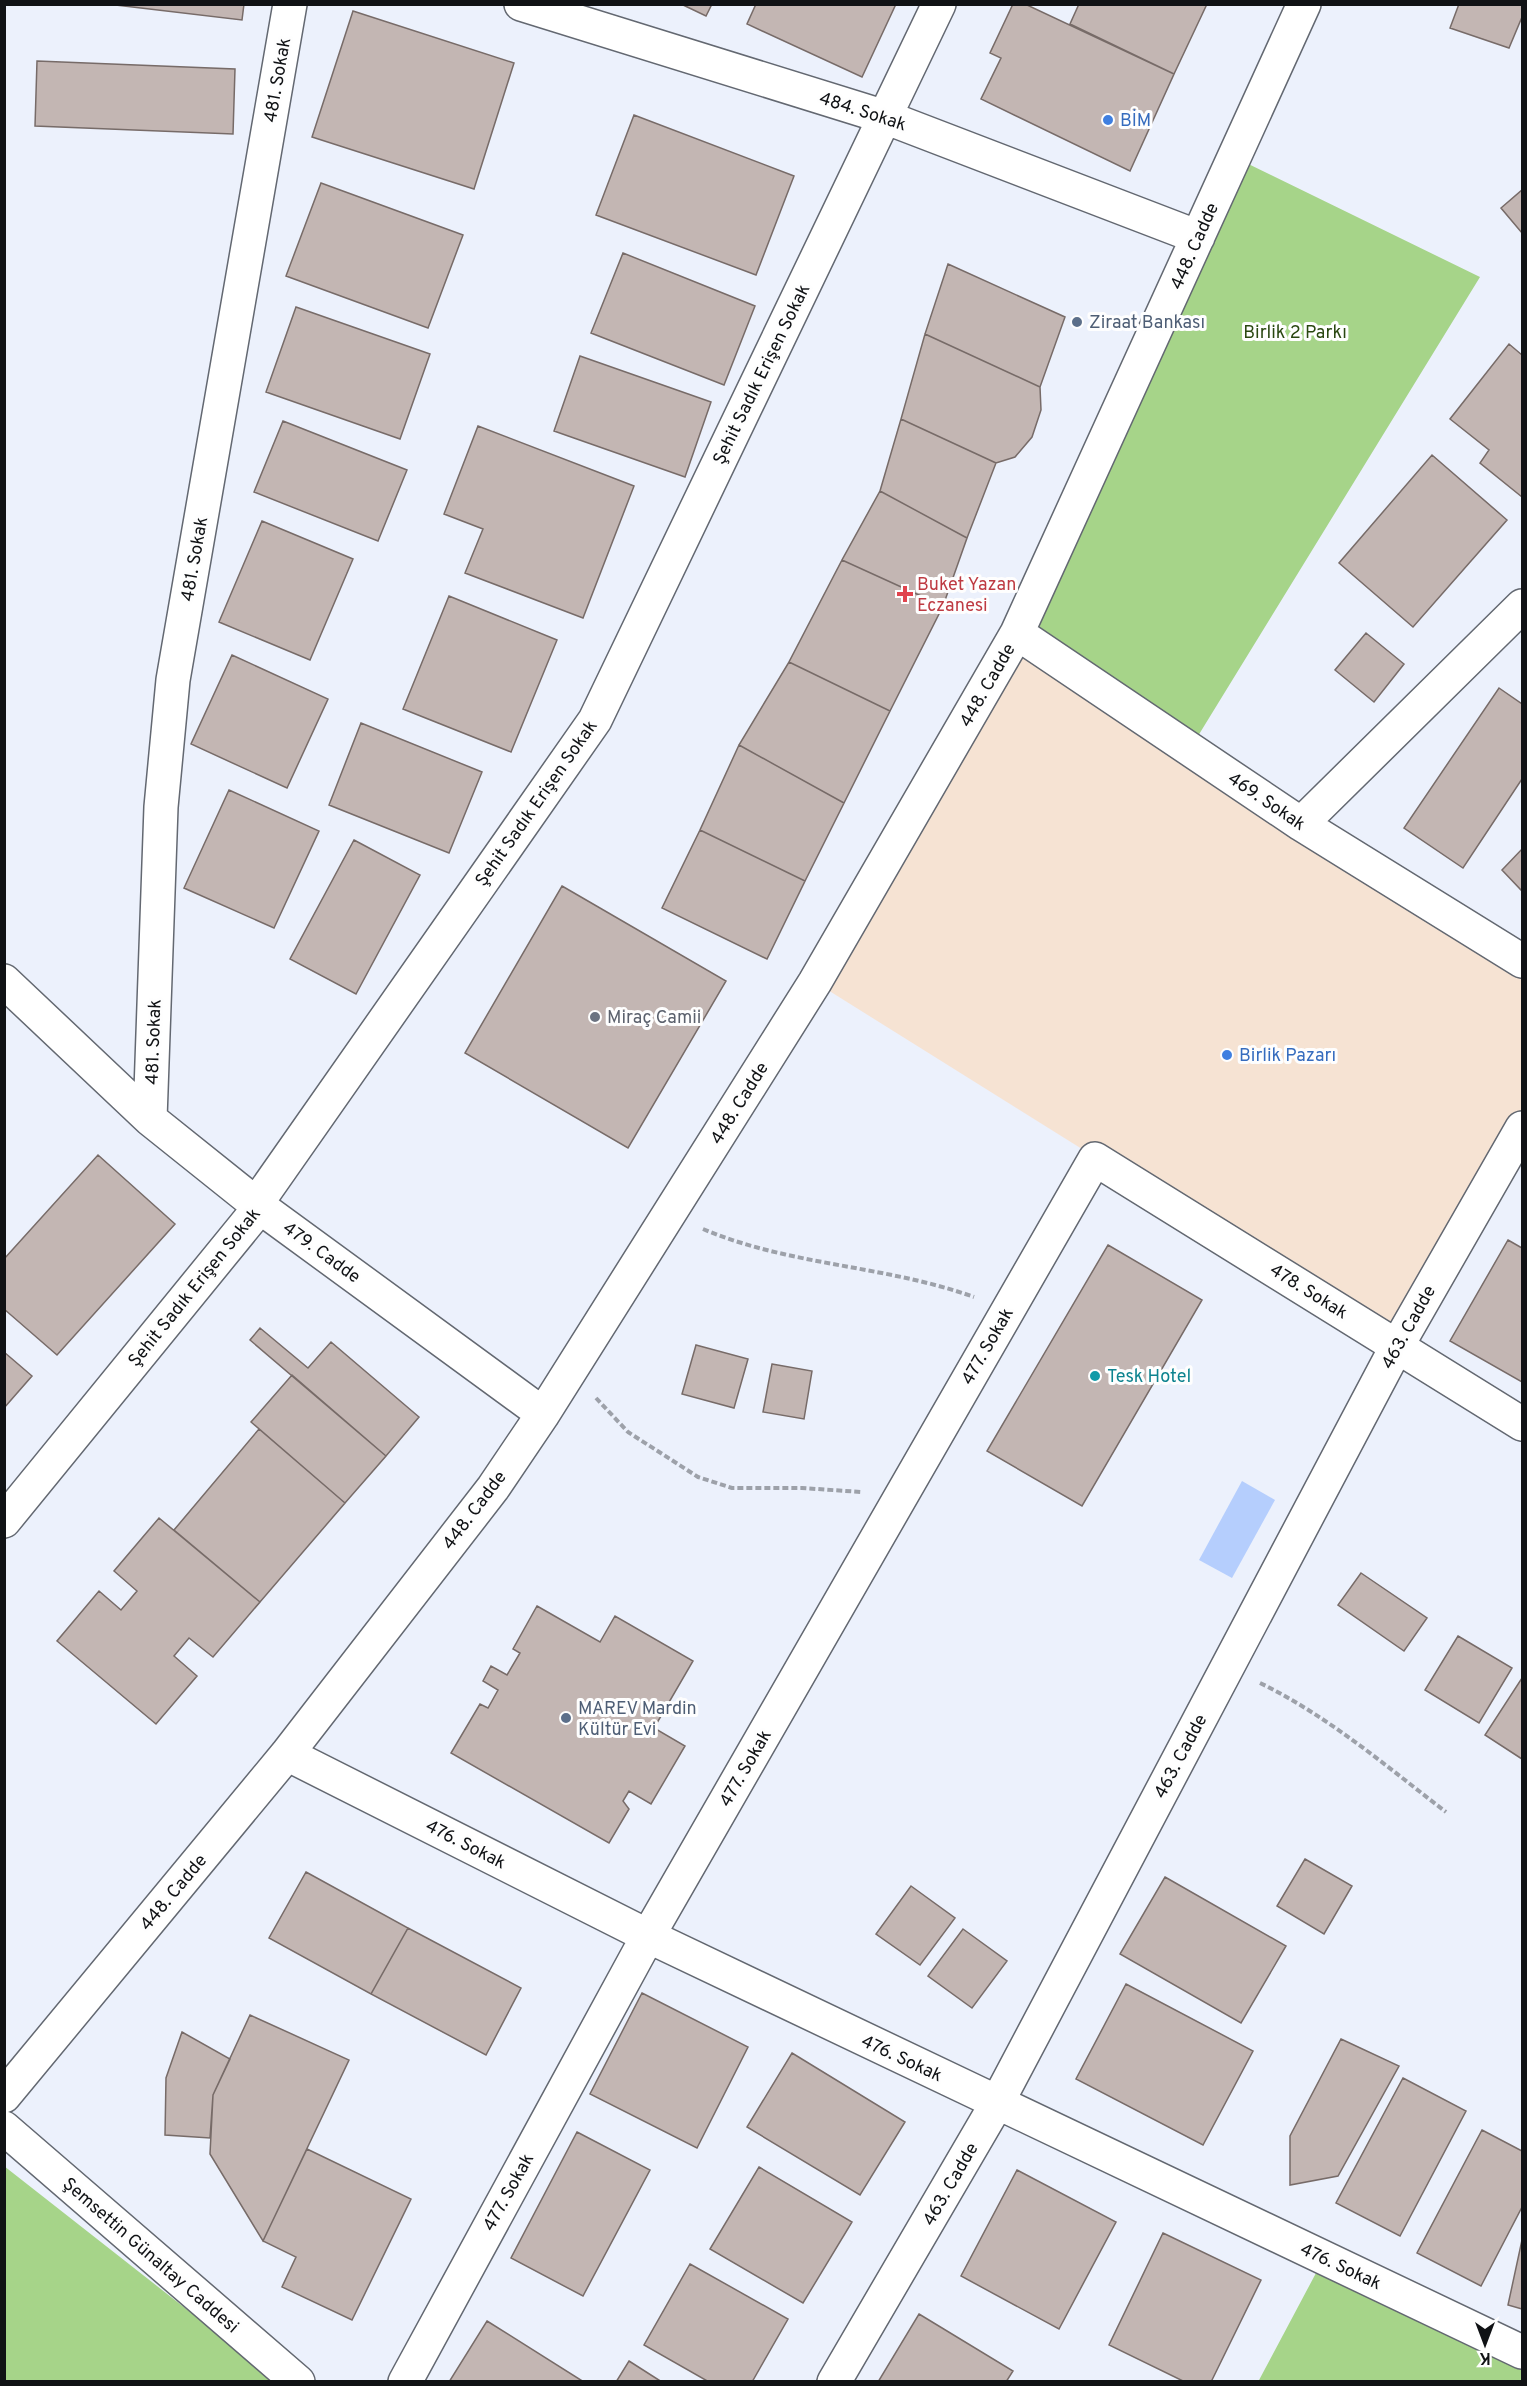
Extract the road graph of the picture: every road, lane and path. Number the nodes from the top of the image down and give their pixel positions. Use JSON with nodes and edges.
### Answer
{"nodes":[{"id":1,"x":290,"y":4,"type":"edge"},
{"id":2,"x":521,"y":4,"type":"edge"},
{"id":3,"x":939,"y":4,"type":"edge"},
{"id":4,"x":1304,"y":4,"type":"edge"},
{"id":5,"x":885,"y":117,"type":"junction"},
{"id":6,"x":1198,"y":237,"type":"junction"},
{"id":7,"x":1522,"y":606,"type":"edge"},
{"id":8,"x":1017,"y":633,"type":"junction"},
{"id":9,"x":1301,"y":824,"type":"junction"},
{"id":10,"x":1522,"y":961,"type":"edge"},
{"id":11,"x":4,"y":981,"type":"edge"},
{"id":12,"x":150,"y":1119,"type":"junction"},
{"id":13,"x":1522,"y":1128,"type":"edge"},
{"id":14,"x":1095,"y":1159,"type":"joint"},
{"id":15,"x":260,"y":1207,"type":"junction"},
{"id":16,"x":668,"y":1215,"type":"junction"},
{"id":17,"x":1009,"y":1309,"type":"junction"},
{"id":18,"x":1397,"y":1346,"type":"junction"},
{"id":19,"x":570,"y":1371,"type":"junction"},
{"id":20,"x":543,"y":1414,"type":"junction"},
{"id":21,"x":1522,"y":1424,"type":"edge"},
{"id":22,"x":895,"y":1506,"type":"junction"},
{"id":23,"x":4,"y":1521,"type":"edge"},
{"id":24,"x":1227,"y":1667,"type":"junction"},
{"id":25,"x":287,"y":1754,"type":"junction"},
{"id":26,"x":1446,"y":1812,"type":"dead end"},
{"id":27,"x":648,"y":1936,"type":"junction"},
{"id":28,"x":4,"y":2096,"type":"edge"},
{"id":29,"x":997,"y":2103,"type":"junction"},
{"id":30,"x":4,"y":2128,"type":"edge"},
{"id":31,"x":1522,"y":2352,"type":"edge"},
{"id":32,"x":298,"y":2382,"type":"edge"},
{"id":33,"x":405,"y":2382,"type":"edge"},
{"id":34,"x":834,"y":2382,"type":"edge"}],
"edges":[{"from":1,"to":12,"type":"street","name":"481. Sokak"},
{"from":2,"to":5,"type":"street","name":"484. Sokak"},
{"from":3,"to":5,"type":"street","name":"Şehit Sadık Erişen Sokak"},
{"from":4,"to":6,"type":"street","name":"448. Cadde"},
{"from":5,"to":6,"type":"street","name":"484. Sokak"},
{"from":5,"to":15,"type":"street","name":"Şehit Sadık Erişen Sokak"},
{"from":6,"to":8,"type":"street","name":"448. Cadde"},
{"from":7,"to":9,"type":"street"},
{"from":8,"to":9,"type":"street","name":"469. Sokak"},
{"from":8,"to":16,"type":"street","name":"448. Cadde"},
{"from":9,"to":10,"type":"street","name":"469. Sokak"},
{"from":11,"to":12,"type":"street","name":"479. Cadde"},
{"from":12,"to":15,"type":"street","name":"479. Cadde"},
{"from":13,"to":18,"type":"street","name":"463. Cadde"},
{"from":14,"to":17,"type":"street","name":"477. Sokak"},
{"from":14,"to":18,"type":"street","name":"478. Sokak"},
{"from":15,"to":20,"type":"street","name":"479. Cadde"},
{"from":15,"to":23,"type":"street","name":"Şehit Sadık Erişen Sokak"},
{"from":16,"to":17,"type":"path"},
{"from":16,"to":19,"type":"street","name":"448. Cadde"},
{"from":17,"to":22,"type":"street","name":"477. Sokak"},
{"from":18,"to":21,"type":"street","name":"478. Sokak"},
{"from":18,"to":24,"type":"street","name":"463. Cadde"},
{"from":19,"to":20,"type":"street","name":"448. Cadde"},
{"from":19,"to":22,"type":"path"},
{"from":20,"to":25,"type":"street","name":"448. Cadde"},
{"from":22,"to":27,"type":"street","name":"477. Sokak"},
{"from":24,"to":26,"type":"path"},
{"from":24,"to":29,"type":"street","name":"463. Cadde"},
{"from":25,"to":27,"type":"street","name":"476. Sokak"},
{"from":25,"to":28,"type":"street","name":"448. Cadde"},
{"from":27,"to":29,"type":"street","name":"476. Sokak"},
{"from":27,"to":33,"type":"street","name":"477. Sokak"},
{"from":29,"to":31,"type":"street","name":"476. Sokak"},
{"from":29,"to":34,"type":"street","name":"463. Cadde"},
{"from":30,"to":32,"type":"street","name":"Şemsettin Günaltay Caddesi"}]}
